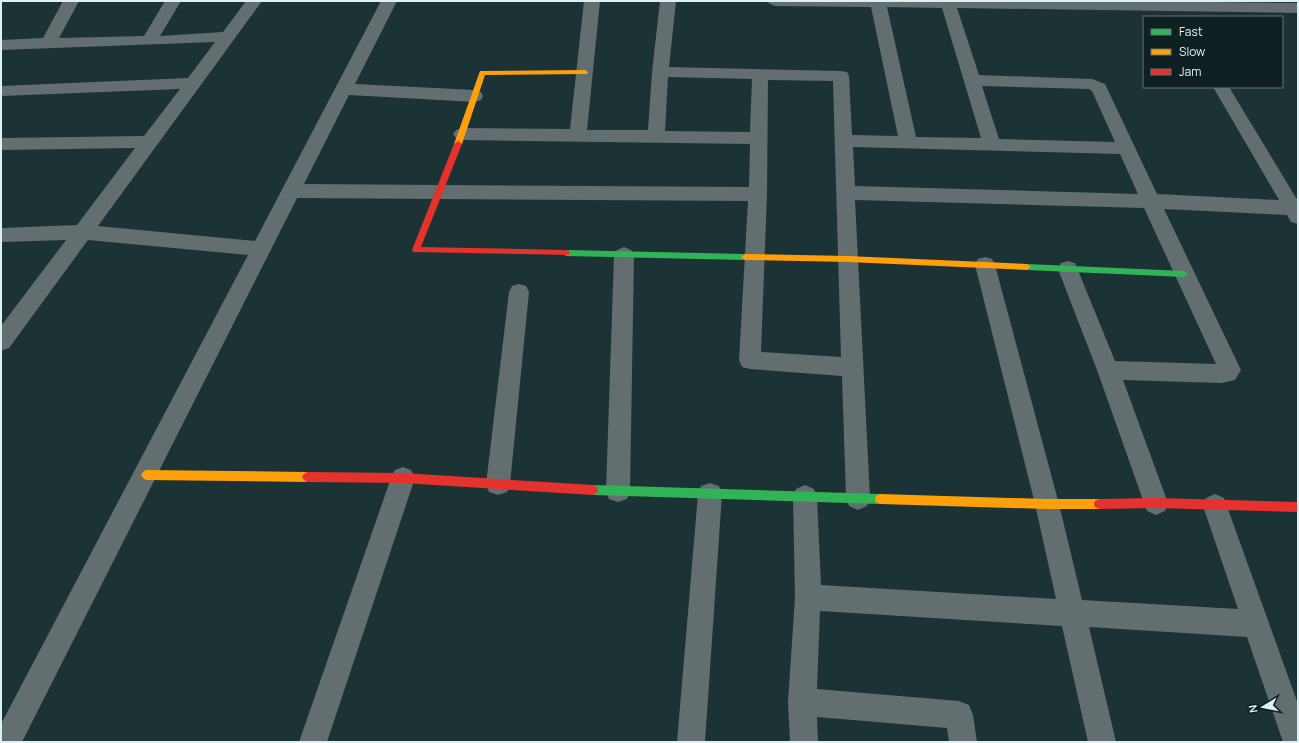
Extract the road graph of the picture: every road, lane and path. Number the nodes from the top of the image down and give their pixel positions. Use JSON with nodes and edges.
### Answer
{"nodes":[{"id":1,"x":71,"y":1,"type":"edge"},
{"id":2,"x":173,"y":1,"type":"edge"},
{"id":3,"x":254,"y":1,"type":"edge"},
{"id":4,"x":389,"y":1,"type":"edge"},
{"id":5,"x":592,"y":1,"type":"edge"},
{"id":6,"x":668,"y":1,"type":"edge"},
{"id":7,"x":775,"y":1,"type":"edge"},
{"id":8,"x":878,"y":2,"type":"junction"},
{"id":9,"x":948,"y":3,"type":"junction"},
{"id":10,"x":1174,"y":8,"type":"edge"},
{"id":11,"x":1298,"y":8,"type":"edge"},
{"id":12,"x":227,"y":37,"type":"junction"},
{"id":13,"x":149,"y":41,"type":"junction"},
{"id":14,"x":48,"y":43,"type":"junction"},
{"id":15,"x":1,"y":45,"type":"edge"},
{"id":16,"x":584,"y":72,"type":"junction"},
{"id":17,"x":660,"y":72,"type":"junction"},
{"id":18,"x":760,"y":74,"type":"junction"},
{"id":19,"x":972,"y":80,"type":"junction"},
{"id":20,"x":192,"y":83,"type":"junction"},
{"id":21,"x":1222,"y":88,"type":"edge"},
{"id":22,"x":344,"y":89,"type":"junction"},
{"id":23,"x":1,"y":90,"type":"edge"},
{"id":24,"x":475,"y":96,"type":"junction"},
{"id":25,"x":462,"y":134,"type":"junction"},
{"id":26,"x":578,"y":136,"type":"junction"},
{"id":27,"x":656,"y":137,"type":"junction"},
{"id":28,"x":759,"y":138,"type":"junction"},
{"id":29,"x":843,"y":141,"type":"junction"},
{"id":30,"x":149,"y":142,"type":"junction"},
{"id":31,"x":908,"y":142,"type":"junction"},
{"id":32,"x":1,"y":144,"type":"edge"},
{"id":33,"x":992,"y":144,"type":"junction"},
{"id":34,"x":1126,"y":148,"type":"junction"},
{"id":35,"x":291,"y":191,"type":"junction"},
{"id":36,"x":440,"y":191,"type":"junction"},
{"id":37,"x":845,"y":193,"type":"junction"},
{"id":38,"x":758,"y":194,"type":"junction"},
{"id":39,"x":1150,"y":201,"type":"junction"},
{"id":40,"x":1296,"y":212,"type":"edge"},
{"id":41,"x":82,"y":232,"type":"junction"},
{"id":42,"x":1,"y":235,"type":"edge"},
{"id":43,"x":261,"y":250,"type":"junction"},
{"id":44,"x":624,"y":255,"type":"junction"},
{"id":45,"x":755,"y":257,"type":"junction"},
{"id":46,"x":848,"y":259,"type":"junction"},
{"id":47,"x":985,"y":265,"type":"junction"},
{"id":48,"x":1068,"y":269,"type":"junction"},
{"id":49,"x":1184,"y":274,"type":"junction"},
{"id":50,"x":519,"y":292,"type":"dead end"},
{"id":51,"x":1,"y":342,"type":"edge"},
{"id":52,"x":853,"y":367,"type":"junction"},
{"id":53,"x":1108,"y":370,"type":"junction"},
{"id":54,"x":146,"y":475,"type":"junction"},
{"id":55,"x":403,"y":478,"type":"junction"},
{"id":56,"x":498,"y":484,"type":"junction"},
{"id":57,"x":618,"y":491,"type":"junction"},
{"id":58,"x":710,"y":494,"type":"junction"},
{"id":59,"x":805,"y":497,"type":"junction"},
{"id":60,"x":858,"y":498,"type":"junction"},
{"id":61,"x":1156,"y":503,"type":"junction"},
{"id":62,"x":1047,"y":504,"type":"junction"},
{"id":63,"x":1215,"y":506,"type":"junction"},
{"id":64,"x":1298,"y":507,"type":"edge"},
{"id":65,"x":808,"y":597,"type":"junction"},
{"id":66,"x":1072,"y":614,"type":"junction"},
{"id":67,"x":1257,"y":624,"type":"junction"},
{"id":68,"x":802,"y":702,"type":"junction"},
{"id":69,"x":7,"y":742,"type":"edge"},
{"id":70,"x":313,"y":742,"type":"edge"},
{"id":71,"x":691,"y":742,"type":"edge"},
{"id":72,"x":804,"y":742,"type":"edge"},
{"id":73,"x":962,"y":742,"type":"edge"},
{"id":74,"x":1102,"y":742,"type":"edge"},
{"id":75,"x":1297,"y":742,"type":"edge"}],
"edges":[{"from":1,"to":14,"type":"street"},
{"from":2,"to":13,"type":"street"},
{"from":3,"to":12,"type":"street"},
{"from":4,"to":22,"type":"street"},
{"from":5,"to":16,"type":"street"},
{"from":6,"to":17,"type":"street"},
{"from":7,"to":8,"type":"street"},
{"from":8,"to":9,"type":"street"},
{"from":8,"to":31,"type":"street"},
{"from":9,"to":10,"type":"street"},
{"from":9,"to":19,"type":"street"},
{"from":10,"to":11,"type":"street"},
{"from":12,"to":13,"type":"street"},
{"from":12,"to":20,"type":"street"},
{"from":13,"to":14,"type":"street"},
{"from":14,"to":15,"type":"street"},
{"from":16,"to":24,"type":"street"},
{"from":16,"to":26,"type":"street"},
{"from":17,"to":18,"type":"street"},
{"from":17,"to":27,"type":"street"},
{"from":18,"to":28,"type":"street"},
{"from":18,"to":29,"type":"street"},
{"from":19,"to":33,"type":"street"},
{"from":19,"to":34,"type":"street"},
{"from":20,"to":23,"type":"street"},
{"from":20,"to":30,"type":"street"},
{"from":21,"to":40,"type":"street"},
{"from":22,"to":24,"type":"street"},
{"from":22,"to":35,"type":"street"},
{"from":24,"to":25,"type":"street"},
{"from":25,"to":26,"type":"street"},
{"from":25,"to":36,"type":"street"},
{"from":26,"to":27,"type":"street"},
{"from":27,"to":28,"type":"street"},
{"from":28,"to":38,"type":"street"},
{"from":29,"to":31,"type":"street"},
{"from":29,"to":37,"type":"street"},
{"from":30,"to":32,"type":"street"},
{"from":30,"to":41,"type":"street"},
{"from":31,"to":33,"type":"street"},
{"from":33,"to":34,"type":"street"},
{"from":34,"to":39,"type":"street"},
{"from":35,"to":36,"type":"street"},
{"from":35,"to":43,"type":"street"},
{"from":36,"to":38,"type":"street"},
{"from":36,"to":44,"type":"street"},
{"from":37,"to":39,"type":"street"},
{"from":37,"to":46,"type":"street"},
{"from":38,"to":45,"type":"street"},
{"from":39,"to":40,"type":"street"},
{"from":39,"to":49,"type":"street"},
{"from":41,"to":42,"type":"street"},
{"from":41,"to":43,"type":"street"},
{"from":41,"to":51,"type":"street"},
{"from":43,"to":54,"type":"street"},
{"from":44,"to":45,"type":"street"},
{"from":44,"to":57,"type":"street"},
{"from":45,"to":46,"type":"street"},
{"from":45,"to":52,"type":"street"},
{"from":46,"to":47,"type":"street"},
{"from":46,"to":52,"type":"street"},
{"from":47,"to":48,"type":"street"},
{"from":47,"to":62,"type":"street"},
{"from":48,"to":49,"type":"street"},
{"from":48,"to":53,"type":"street"},
{"from":49,"to":53,"type":"street"},
{"from":50,"to":56,"type":"street"},
{"from":52,"to":60,"type":"street"},
{"from":53,"to":61,"type":"street"},
{"from":54,"to":55,"type":"street"},
{"from":54,"to":69,"type":"street"},
{"from":55,"to":56,"type":"street"},
{"from":55,"to":70,"type":"street"},
{"from":56,"to":57,"type":"street"},
{"from":57,"to":58,"type":"street"},
{"from":58,"to":59,"type":"street"},
{"from":58,"to":71,"type":"street"},
{"from":59,"to":60,"type":"street"},
{"from":59,"to":65,"type":"street"},
{"from":60,"to":62,"type":"street"},
{"from":61,"to":62,"type":"street"},
{"from":61,"to":63,"type":"street"},
{"from":62,"to":66,"type":"street"},
{"from":63,"to":64,"type":"street"},
{"from":63,"to":67,"type":"street"},
{"from":65,"to":66,"type":"street"},
{"from":65,"to":68,"type":"street"},
{"from":66,"to":67,"type":"street"},
{"from":66,"to":74,"type":"street"},
{"from":67,"to":75,"type":"street"},
{"from":68,"to":72,"type":"street"},
{"from":68,"to":73,"type":"street"}]}
